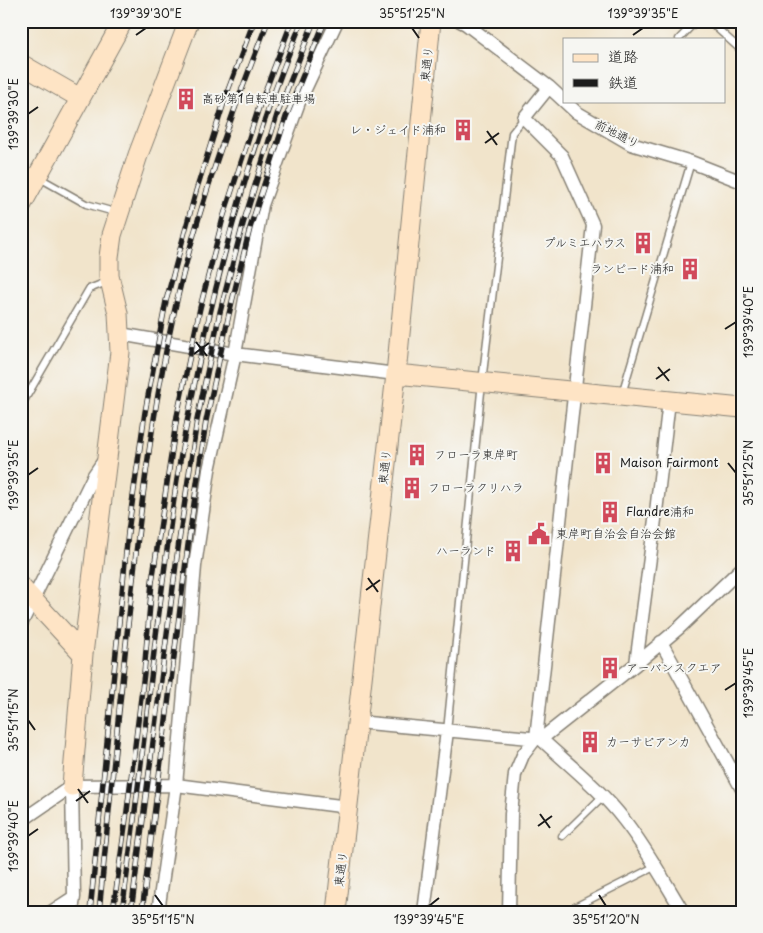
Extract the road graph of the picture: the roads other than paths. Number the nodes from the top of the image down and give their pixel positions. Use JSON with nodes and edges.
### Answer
{"nodes":[{"id":1,"x":123,"y":21,"type":"edge"},
{"id":2,"x":189,"y":21,"type":"edge"},
{"id":3,"x":337,"y":21,"type":"edge"},
{"id":4,"x":431,"y":21,"type":"edge"},
{"id":5,"x":460,"y":21,"type":"edge"},
{"id":6,"x":696,"y":21,"type":"edge"},
{"id":7,"x":709,"y":21,"type":"edge"},
{"id":8,"x":681,"y":38,"type":"edge"},
{"id":9,"x":742,"y":51,"type":"edge"},
{"id":10,"x":21,"y":64,"type":"edge"},
{"id":11,"x":549,"y":88,"type":"junction"},
{"id":12,"x":80,"y":98,"type":"junction"},
{"id":13,"x":563,"y":100,"type":"edge"},
{"id":14,"x":565,"y":102,"type":"edge"},
{"id":15,"x":524,"y":118,"type":"junction"},
{"id":16,"x":691,"y":162,"type":"junction"},
{"id":17,"x":37,"y":177,"type":"junction"},
{"id":18,"x":742,"y":182,"type":"edge"},
{"id":19,"x":21,"y":206,"type":"edge"},
{"id":20,"x":119,"y":213,"type":"junction"},
{"id":21,"x":110,"y":281,"type":"junction"},
{"id":22,"x":120,"y":334,"type":"junction"},
{"id":23,"x":231,"y":353,"type":"junction"},
{"id":24,"x":396,"y":374,"type":"junction"},
{"id":25,"x":482,"y":382,"type":"junction"},
{"id":26,"x":576,"y":391,"type":"junction"},
{"id":27,"x":622,"y":395,"type":"junction"},
{"id":28,"x":669,"y":401,"type":"junction"},
{"id":29,"x":21,"y":406,"type":"edge"},
{"id":30,"x":742,"y":408,"type":"edge"},
{"id":31,"x":107,"y":456,"type":"junction"},
{"id":32,"x":742,"y":568,"type":"edge"},
{"id":33,"x":27,"y":593,"type":"edge"},
{"id":34,"x":21,"y":624,"type":"edge"},
{"id":35,"x":662,"y":642,"type":"junction"},
{"id":36,"x":83,"y":654,"type":"junction"},
{"id":37,"x":636,"y":664,"type":"junction"},
{"id":38,"x":357,"y":722,"type":"junction"},
{"id":39,"x":447,"y":732,"type":"junction"},
{"id":40,"x":539,"y":739,"type":"junction"},
{"id":41,"x":170,"y":784,"type":"junction"},
{"id":42,"x":72,"y":786,"type":"junction"},
{"id":43,"x":742,"y":789,"type":"edge"},
{"id":44,"x":602,"y":796,"type":"junction"},
{"id":45,"x":348,"y":806,"type":"junction"},
{"id":46,"x":21,"y":821,"type":"edge"},
{"id":47,"x":562,"y":836,"type":"dead end"},
{"id":48,"x":656,"y":866,"type":"junction"},
{"id":49,"x":74,"y":897,"type":"junction"},
{"id":50,"x":575,"y":906,"type":"dead end"},
{"id":51,"x":51,"y":912,"type":"edge"},
{"id":52,"x":72,"y":912,"type":"edge"},
{"id":53,"x":158,"y":912,"type":"edge"},
{"id":54,"x":336,"y":912,"type":"edge"},
{"id":55,"x":424,"y":912,"type":"edge"},
{"id":56,"x":509,"y":912,"type":"edge"},
{"id":57,"x":683,"y":912,"type":"edge"}],
"edges":[{"from":1,"to":12,"type":"street"},
{"from":2,"to":20,"type":"street"},
{"from":3,"to":23,"type":"street"},
{"from":4,"to":24,"type":"street","name":"東通り"},
{"from":5,"to":11,"type":"street","name":"前地通り"},
{"from":6,"to":8,"type":"lane"},
{"from":7,"to":9,"type":"lane"},
{"from":10,"to":12,"type":"street"},
{"from":11,"to":13,"type":"street","name":"前地通り"},
{"from":11,"to":15,"type":"street"},
{"from":12,"to":17,"type":"street"},
{"from":14,"to":16,"type":"street","name":"前地通り"},
{"from":15,"to":25,"type":"lane"},
{"from":15,"to":26,"type":"street"},
{"from":16,"to":18,"type":"street","name":"前地通り"},
{"from":16,"to":27,"type":"lane"},
{"from":17,"to":19,"type":"street"},
{"from":17,"to":20,"type":"lane"},
{"from":20,"to":21,"type":"street"},
{"from":21,"to":22,"type":"street"},
{"from":21,"to":29,"type":"lane"},
{"from":22,"to":23,"type":"street"},
{"from":22,"to":31,"type":"street"},
{"from":23,"to":24,"type":"street"},
{"from":23,"to":41,"type":"street"},
{"from":24,"to":25,"type":"street"},
{"from":24,"to":38,"type":"street","name":"東通り"},
{"from":25,"to":26,"type":"street"},
{"from":25,"to":39,"type":"lane"},
{"from":26,"to":27,"type":"street"},
{"from":26,"to":40,"type":"street"},
{"from":27,"to":28,"type":"street"},
{"from":28,"to":30,"type":"street"},
{"from":28,"to":37,"type":"street"},
{"from":31,"to":33,"type":"street"},
{"from":31,"to":36,"type":"street"},
{"from":32,"to":35,"type":"street"},
{"from":33,"to":34,"type":"street"},
{"from":33,"to":36,"type":"street"},
{"from":35,"to":37,"type":"street"},
{"from":35,"to":43,"type":"street"},
{"from":36,"to":42,"type":"street"},
{"from":37,"to":40,"type":"street"},
{"from":38,"to":39,"type":"street"},
{"from":38,"to":45,"type":"street","name":"東通り"},
{"from":39,"to":40,"type":"street"},
{"from":39,"to":55,"type":"street"},
{"from":40,"to":44,"type":"street"},
{"from":40,"to":56,"type":"street"},
{"from":41,"to":42,"type":"street"},
{"from":41,"to":45,"type":"street"},
{"from":41,"to":53,"type":"street"},
{"from":42,"to":46,"type":"street"},
{"from":42,"to":49,"type":"street"},
{"from":44,"to":47,"type":"lane"},
{"from":44,"to":48,"type":"street"},
{"from":45,"to":54,"type":"street","name":"東通り"},
{"from":48,"to":50,"type":"lane"},
{"from":48,"to":57,"type":"street"},
{"from":49,"to":51,"type":"street"},
{"from":49,"to":52,"type":"street"}]}
